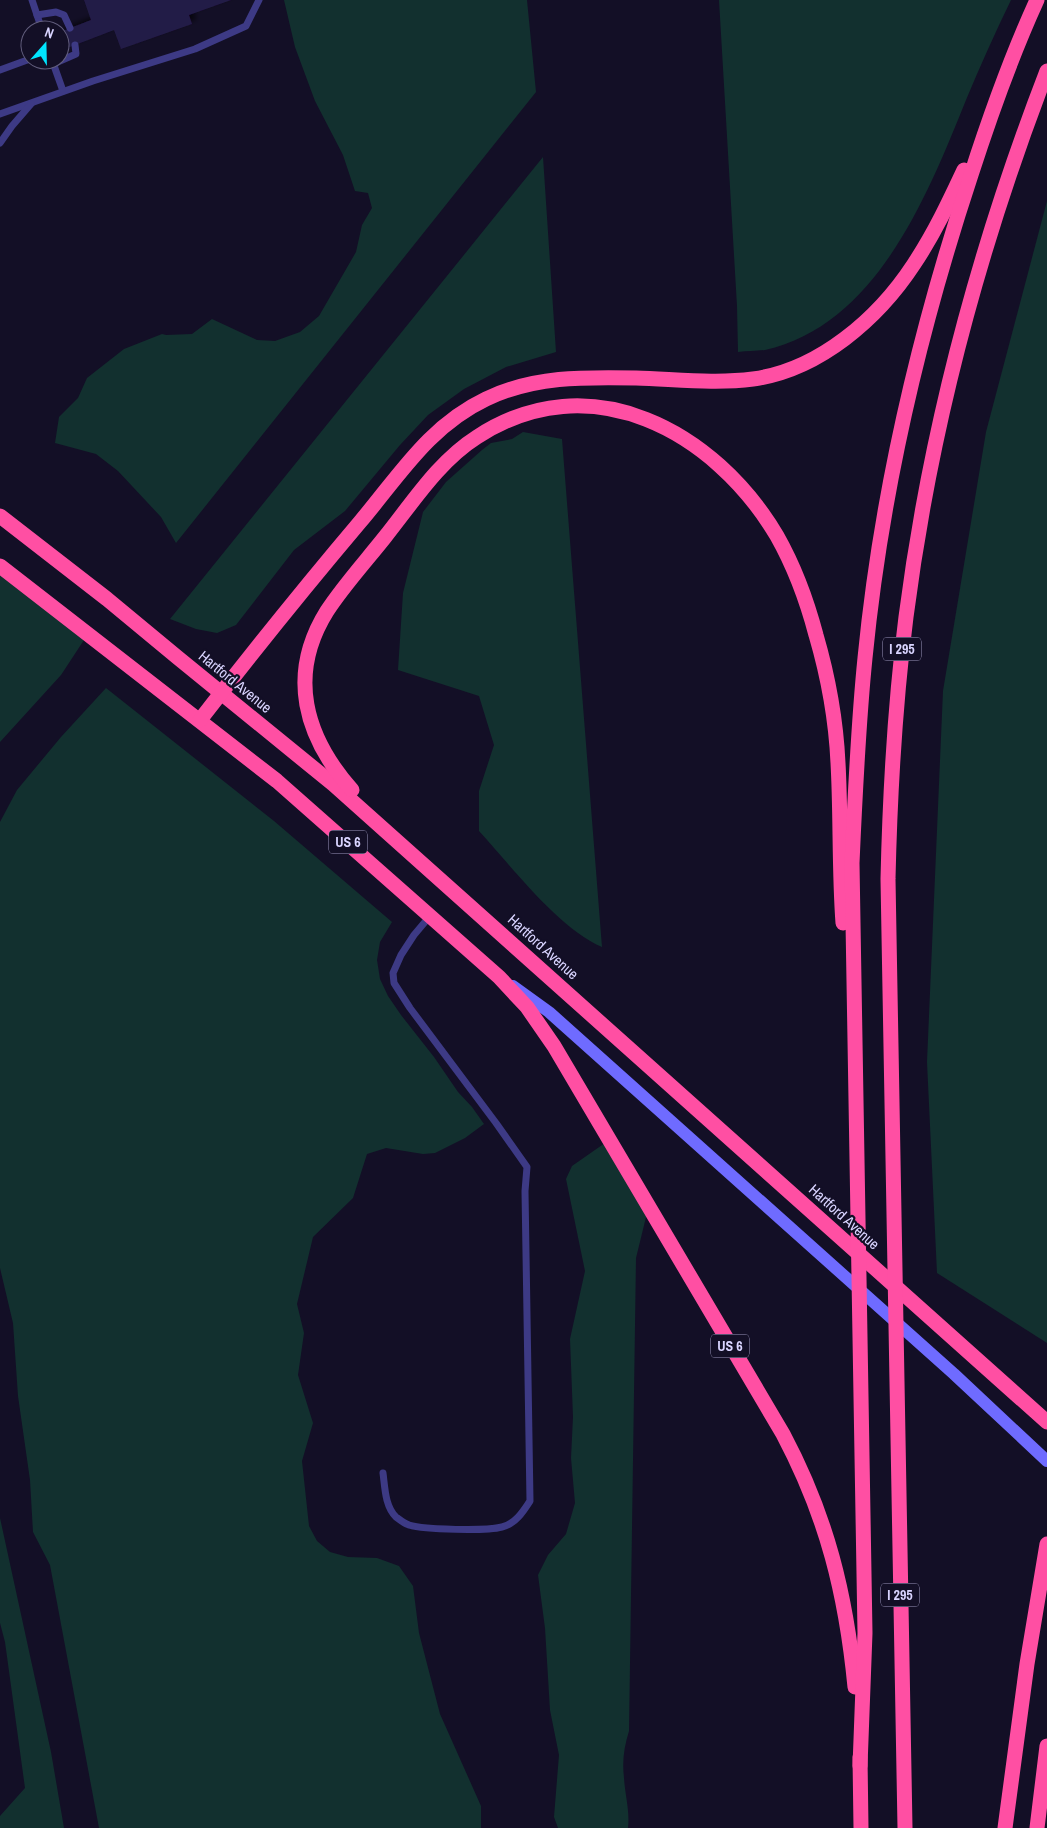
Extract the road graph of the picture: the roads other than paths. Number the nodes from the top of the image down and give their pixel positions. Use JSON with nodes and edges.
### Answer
{"nodes":[{"id":1,"x":32,"y":0,"type":"edge"},
{"id":2,"x":258,"y":0,"type":"edge"},
{"id":3,"x":1037,"y":0,"type":"edge"},
{"id":4,"x":37,"y":16,"type":"junction"},
{"id":5,"x":38,"y":20,"type":"edge"},
{"id":6,"x":66,"y":20,"type":"edge"},
{"id":7,"x":75,"y":45,"type":"dead end"},
{"id":8,"x":70,"y":56,"type":"edge"},
{"id":9,"x":20,"y":63,"type":"edge"},
{"id":10,"x":0,"y":70,"type":"edge"},
{"id":11,"x":55,"y":70,"type":"edge"},
{"id":12,"x":1047,"y":71,"type":"edge"},
{"id":13,"x":63,"y":91,"type":"junction"},
{"id":14,"x":31,"y":104,"type":"junction"},
{"id":15,"x":993,"y":110,"type":"junction"},
{"id":16,"x":0,"y":114,"type":"edge"},
{"id":17,"x":0,"y":143,"type":"edge"},
{"id":18,"x":0,"y":516,"type":"edge"},
{"id":19,"x":0,"y":566,"type":"edge"},
{"id":20,"x":221,"y":693,"type":"junction"},
{"id":21,"x":200,"y":720,"type":"junction"},
{"id":22,"x":392,"y":836,"type":"junction"},
{"id":23,"x":430,"y":916,"type":"junction"},
{"id":24,"x":490,"y":970,"type":"junction"},
{"id":25,"x":854,"y":1043,"type":"junction"},
{"id":26,"x":1047,"y":1422,"type":"edge"},
{"id":27,"x":1047,"y":1461,"type":"edge"},
{"id":28,"x":383,"y":1474,"type":"dead end"},
{"id":29,"x":1047,"y":1544,"type":"edge"},
{"id":30,"x":1047,"y":1746,"type":"edge"},
{"id":31,"x":860,"y":1766,"type":"junction"},
{"id":32,"x":861,"y":1828,"type":"edge"},
{"id":33,"x":905,"y":1828,"type":"edge"},
{"id":34,"x":1005,"y":1828,"type":"edge"},
{"id":35,"x":1037,"y":1828,"type":"edge"}],
"edges":[{"from":1,"to":4,"type":"lane"},
{"from":2,"to":13,"type":"lane"},
{"from":3,"to":15,"type":"highway"},
{"from":4,"to":5,"type":"lane"},
{"from":4,"to":6,"type":"lane"},
{"from":7,"to":8,"type":"lane"},
{"from":9,"to":10,"type":"lane"},
{"from":11,"to":13,"type":"lane"},
{"from":12,"to":33,"type":"highway","number":"I 295"},
{"from":13,"to":14,"type":"lane"},
{"from":14,"to":16,"type":"lane"},
{"from":14,"to":17,"type":"lane"},
{"from":15,"to":20,"type":"highway"},
{"from":15,"to":25,"type":"highway"},
{"from":18,"to":20,"type":"highway","name":"Hartford Avenue","number":"US 6"},
{"from":19,"to":21,"type":"highway","number":"US 6"},
{"from":20,"to":21,"type":"highway"},
{"from":20,"to":22,"type":"highway","name":"Hartford Avenue","number":"US 6"},
{"from":21,"to":23,"type":"highway","number":"US 6"},
{"from":22,"to":25,"type":"highway"},
{"from":22,"to":26,"type":"highway","name":"Hartford Avenue","number":"US 6"},
{"from":23,"to":24,"type":"highway","number":"US 6"},
{"from":23,"to":28,"type":"lane"},
{"from":24,"to":27,"type":"main road"},
{"from":24,"to":31,"type":"highway","number":"US 6"},
{"from":25,"to":31,"type":"highway"},
{"from":29,"to":34,"type":"highway"},
{"from":30,"to":35,"type":"highway"},
{"from":31,"to":32,"type":"highway","number":"US 6"}]}
